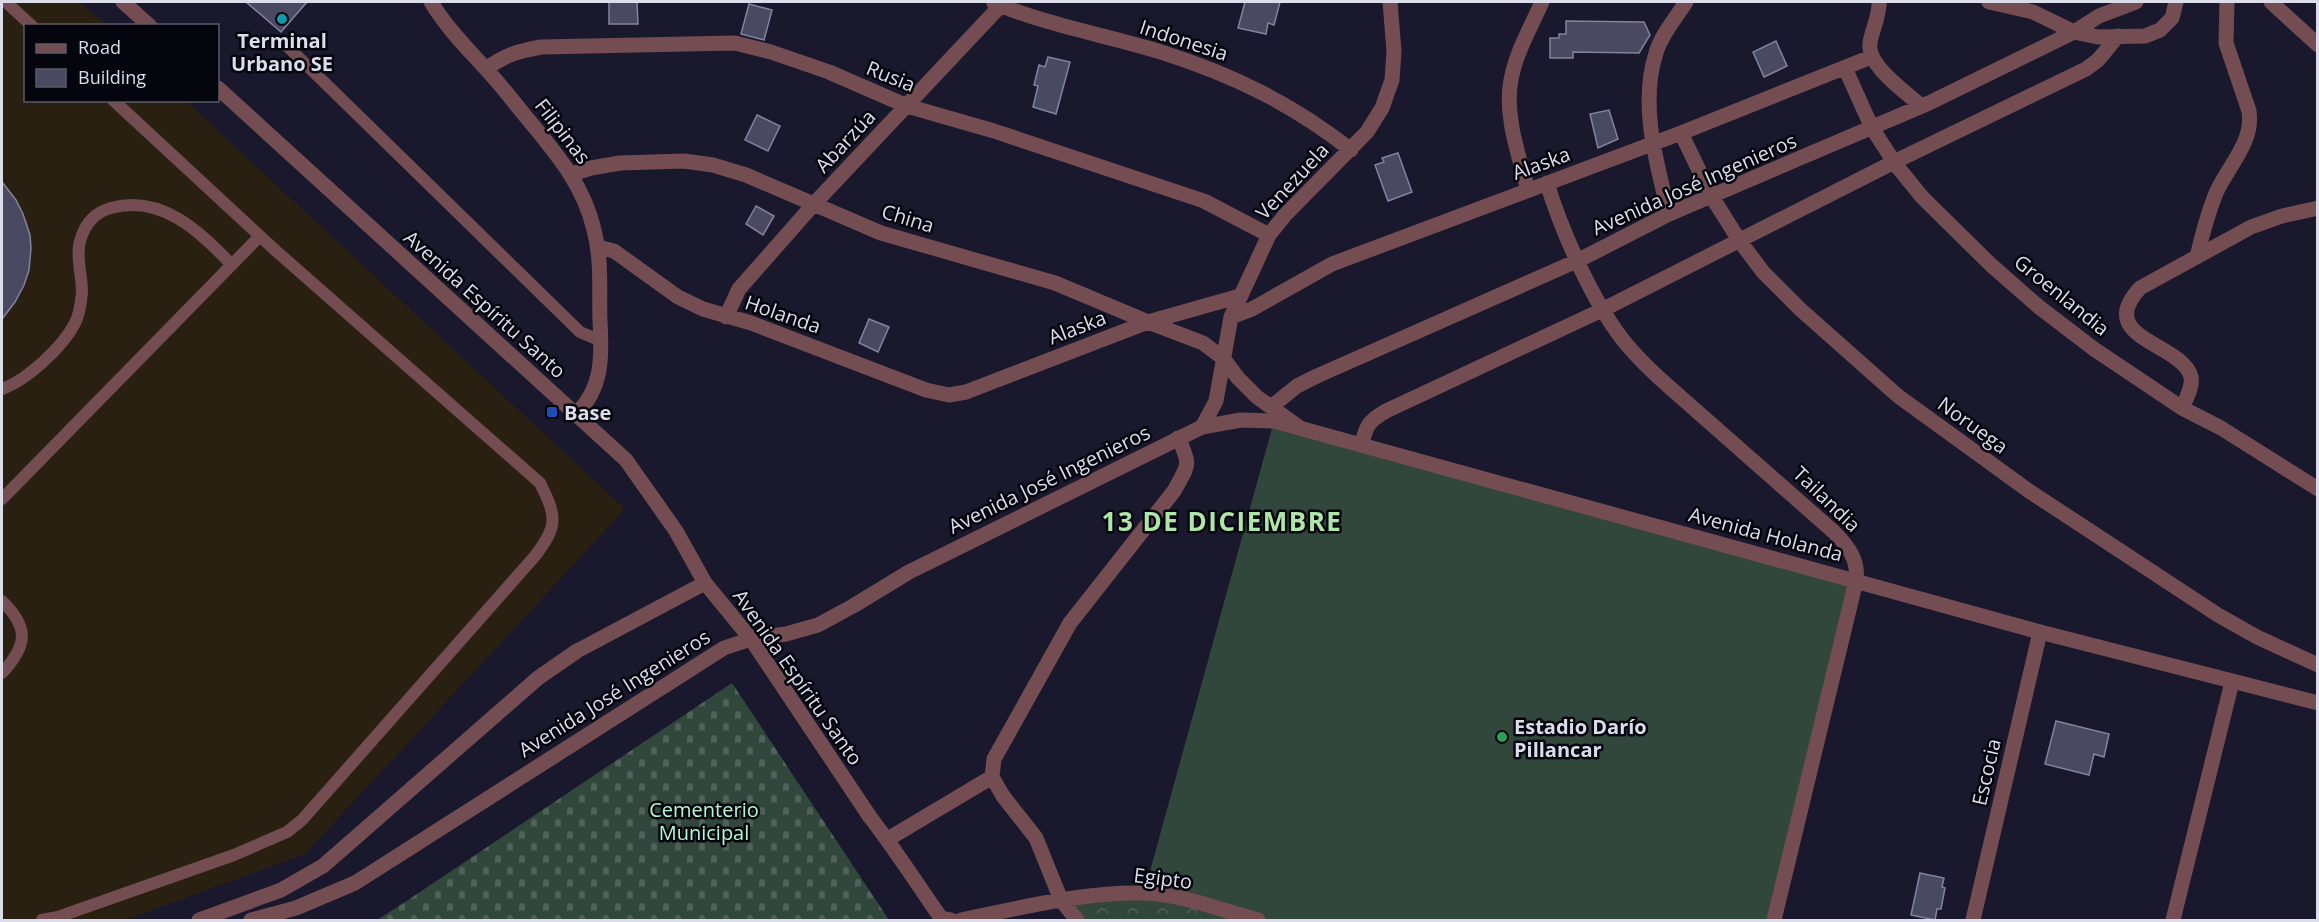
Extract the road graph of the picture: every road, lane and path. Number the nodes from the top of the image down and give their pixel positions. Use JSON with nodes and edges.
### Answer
{"nodes":[{"id":1,"x":6,"y":2,"type":"edge"},
{"id":2,"x":123,"y":2,"type":"edge"},
{"id":3,"x":431,"y":2,"type":"edge"},
{"id":4,"x":1390,"y":2,"type":"edge"},
{"id":5,"x":1542,"y":2,"type":"edge"},
{"id":6,"x":1686,"y":2,"type":"edge"},
{"id":7,"x":1879,"y":2,"type":"edge"},
{"id":8,"x":1989,"y":2,"type":"edge"},
{"id":9,"x":2136,"y":2,"type":"edge"},
{"id":10,"x":2176,"y":2,"type":"edge"},
{"id":11,"x":2227,"y":2,"type":"edge"},
{"id":12,"x":2271,"y":2,"type":"edge"},
{"id":13,"x":998,"y":3,"type":"edge"},
{"id":14,"x":30,"y":24,"type":"edge"},
{"id":15,"x":148,"y":24,"type":"edge"},
{"id":16,"x":2074,"y":32,"type":"junction"},
{"id":17,"x":2118,"y":36,"type":"junction"},
{"id":18,"x":285,"y":45,"type":"dead end"},
{"id":19,"x":2318,"y":45,"type":"edge"},
{"id":20,"x":1871,"y":57,"type":"junction"},
{"id":21,"x":1845,"y":68,"type":"junction"},
{"id":22,"x":486,"y":69,"type":"junction"},
{"id":23,"x":219,"y":89,"type":"edge"},
{"id":24,"x":115,"y":102,"type":"edge"},
{"id":25,"x":907,"y":106,"type":"junction"},
{"id":26,"x":1921,"y":106,"type":"junction"},
{"id":27,"x":1872,"y":128,"type":"junction"},
{"id":28,"x":1682,"y":133,"type":"junction"},
{"id":29,"x":1654,"y":144,"type":"junction"},
{"id":30,"x":1351,"y":150,"type":"junction"},
{"id":31,"x":1894,"y":162,"type":"junction"},
{"id":32,"x":572,"y":174,"type":"junction"},
{"id":33,"x":1547,"y":183,"type":"junction"},
{"id":34,"x":1528,"y":190,"type":"junction"},
{"id":35,"x":1712,"y":197,"type":"junction"},
{"id":36,"x":813,"y":205,"type":"junction"},
{"id":37,"x":2318,"y":208,"type":"edge"},
{"id":38,"x":1669,"y":214,"type":"junction"},
{"id":39,"x":1269,"y":235,"type":"junction"},
{"id":40,"x":260,"y":236,"type":"junction"},
{"id":41,"x":1739,"y":240,"type":"junction"},
{"id":42,"x":598,"y":246,"type":"junction"},
{"id":43,"x":2197,"y":257,"type":"junction"},
{"id":44,"x":1579,"y":260,"type":"junction"},
{"id":45,"x":232,"y":265,"type":"junction"},
{"id":46,"x":1240,"y":296,"type":"junction"},
{"id":47,"x":1602,"y":310,"type":"junction"},
{"id":48,"x":726,"y":317,"type":"junction"},
{"id":49,"x":1231,"y":317,"type":"junction"},
{"id":50,"x":1148,"y":322,"type":"junction"},
{"id":51,"x":601,"y":341,"type":"junction"},
{"id":52,"x":1223,"y":358,"type":"junction"},
{"id":53,"x":2,"y":388,"type":"edge"},
{"id":54,"x":966,"y":392,"type":"joint"},
{"id":55,"x":1271,"y":407,"type":"junction"},
{"id":56,"x":2182,"y":408,"type":"junction"},
{"id":57,"x":576,"y":414,"type":"junction"},
{"id":58,"x":1203,"y":427,"type":"junction"},
{"id":59,"x":1299,"y":427,"type":"junction"},
{"id":60,"x":1178,"y":438,"type":"junction"},
{"id":61,"x":1362,"y":444,"type":"junction"},
{"id":62,"x":2318,"y":489,"type":"edge"},
{"id":63,"x":2,"y":499,"type":"edge"},
{"id":64,"x":1856,"y":581,"type":"junction"},
{"id":65,"x":705,"y":583,"type":"junction"},
{"id":66,"x":2,"y":602,"type":"edge"},
{"id":67,"x":2040,"y":633,"type":"junction"},
{"id":68,"x":751,"y":639,"type":"junction"},
{"id":69,"x":2318,"y":665,"type":"edge"},
{"id":70,"x":2,"y":673,"type":"edge"},
{"id":71,"x":2232,"y":682,"type":"junction"},
{"id":72,"x":2318,"y":703,"type":"edge"},
{"id":73,"x":992,"y":777,"type":"junction"},
{"id":74,"x":888,"y":839,"type":"junction"},
{"id":75,"x":1061,"y":900,"type":"junction"},
{"id":76,"x":42,"y":921,"type":"edge"},
{"id":77,"x":198,"y":921,"type":"edge"},
{"id":78,"x":251,"y":921,"type":"edge"},
{"id":79,"x":951,"y":921,"type":"edge"},
{"id":80,"x":961,"y":921,"type":"edge"},
{"id":81,"x":1077,"y":921,"type":"edge"},
{"id":82,"x":1258,"y":921,"type":"edge"},
{"id":83,"x":1774,"y":921,"type":"edge"},
{"id":84,"x":1973,"y":921,"type":"edge"},
{"id":85,"x":2173,"y":921,"type":"edge"}],
"edges":[{"from":1,"to":14,"type":"lane"},
{"from":2,"to":15,"type":"street"},
{"from":3,"to":22,"type":"street","name":"Filipinas"},
{"from":4,"to":30,"type":"street","name":"Venezuela"},
{"from":5,"to":34,"type":"street"},
{"from":6,"to":29,"type":"street"},
{"from":7,"to":20,"type":"street"},
{"from":8,"to":16,"type":"street"},
{"from":9,"to":16,"type":"street","name":"Avenida José Ingenieros"},
{"from":10,"to":17,"type":"street"},
{"from":11,"to":43,"type":"street"},
{"from":12,"to":19,"type":"street"},
{"from":13,"to":25,"type":"street","name":"Abarzúa"},
{"from":13,"to":30,"type":"street","name":"Indonesia"},
{"from":16,"to":17,"type":"street"},
{"from":16,"to":26,"type":"street","name":"Avenida José Ingenieros"},
{"from":17,"to":31,"type":"street"},
{"from":18,"to":51,"type":"lane"},
{"from":20,"to":21,"type":"street","name":"Alaska"},
{"from":20,"to":26,"type":"street"},
{"from":21,"to":27,"type":"street","name":"Groenlandia"},
{"from":21,"to":28,"type":"street","name":"Alaska"},
{"from":22,"to":25,"type":"street","name":"Rusia"},
{"from":22,"to":32,"type":"street","name":"Filipinas"},
{"from":23,"to":57,"type":"street","name":"Avenida Espíritu Santo"},
{"from":24,"to":40,"type":"lane"},
{"from":25,"to":36,"type":"street","name":"Abarzúa"},
{"from":25,"to":39,"type":"street","name":"Rusia"},
{"from":26,"to":27,"type":"street","name":"Avenida José Ingenieros"},
{"from":27,"to":31,"type":"street","name":"Groenlandia"},
{"from":27,"to":35,"type":"street","name":"Avenida José Ingenieros"},
{"from":28,"to":29,"type":"street","name":"Alaska"},
{"from":28,"to":35,"type":"street","name":"Noruega"},
{"from":29,"to":33,"type":"street","name":"Alaska"},
{"from":29,"to":38,"type":"street"},
{"from":30,"to":39,"type":"street","name":"Venezuela"},
{"from":31,"to":41,"type":"street"},
{"from":31,"to":56,"type":"street","name":"Groenlandia"},
{"from":32,"to":36,"type":"street","name":"China"},
{"from":32,"to":42,"type":"street","name":"Filipinas"},
{"from":33,"to":34,"type":"street","name":"Alaska"},
{"from":33,"to":44,"type":"street","name":"Tailandia"},
{"from":34,"to":49,"type":"street","name":"Alaska"},
{"from":35,"to":38,"type":"street","name":"Avenida José Ingenieros"},
{"from":35,"to":41,"type":"street","name":"Noruega"},
{"from":36,"to":48,"type":"street","name":"Abarzúa"},
{"from":36,"to":50,"type":"street","name":"China"},
{"from":37,"to":43,"type":"street"},
{"from":38,"to":44,"type":"street","name":"Avenida José Ingenieros"},
{"from":39,"to":46,"type":"street","name":"Venezuela"},
{"from":40,"to":45,"type":"lane"},
{"from":40,"to":76,"type":"lane"},
{"from":41,"to":47,"type":"street"},
{"from":41,"to":69,"type":"street","name":"Noruega"},
{"from":42,"to":48,"type":"street","name":"Holanda"},
{"from":42,"to":51,"type":"street","name":"Filipinas"},
{"from":43,"to":56,"type":"street"},
{"from":44,"to":47,"type":"street","name":"Tailandia"},
{"from":44,"to":55,"type":"street","name":"Avenida José Ingenieros"},
{"from":45,"to":53,"type":"lane"},
{"from":45,"to":63,"type":"lane"},
{"from":46,"to":49,"type":"street","name":"Venezuela"},
{"from":46,"to":50,"type":"street","name":"Alaska"},
{"from":47,"to":61,"type":"street"},
{"from":47,"to":64,"type":"street","name":"Tailandia"},
{"from":48,"to":54,"type":"street","name":"Holanda"},
{"from":49,"to":52,"type":"street","name":"Venezuela"},
{"from":50,"to":52,"type":"street","name":"China"},
{"from":50,"to":54,"type":"street","name":"Alaska"},
{"from":51,"to":57,"type":"street","name":"Filipinas"},
{"from":52,"to":55,"type":"street","name":"China"},
{"from":52,"to":58,"type":"street","name":"Venezuela"},
{"from":55,"to":59,"type":"street","name":"China"},
{"from":56,"to":62,"type":"street","name":"Groenlandia"},
{"from":57,"to":65,"type":"street","name":"Avenida Espíritu Santo"},
{"from":58,"to":59,"type":"street","name":"Avenida Holanda"},
{"from":58,"to":60,"type":"street","name":"Avenida José Ingenieros"},
{"from":59,"to":61,"type":"street","name":"Avenida Holanda"},
{"from":60,"to":68,"type":"street","name":"Avenida José Ingenieros"},
{"from":60,"to":73,"type":"street"},
{"from":61,"to":64,"type":"street","name":"Avenida Holanda"},
{"from":64,"to":67,"type":"street","name":"Avenida Holanda"},
{"from":64,"to":83,"type":"street","name":"Tailandia"},
{"from":65,"to":68,"type":"street","name":"Avenida Espíritu Santo"},
{"from":65,"to":77,"type":"street"},
{"from":66,"to":70,"type":"lane"},
{"from":67,"to":71,"type":"street","name":"Avenida Holanda"},
{"from":67,"to":84,"type":"street","name":"Escocia"},
{"from":68,"to":74,"type":"street","name":"Avenida Espíritu Santo"},
{"from":68,"to":78,"type":"street","name":"Avenida José Ingenieros"},
{"from":71,"to":72,"type":"street","name":"Avenida Holanda"},
{"from":71,"to":85,"type":"street"},
{"from":73,"to":74,"type":"street"},
{"from":73,"to":75,"type":"street"},
{"from":74,"to":79,"type":"street","name":"Avenida Espíritu Santo"},
{"from":75,"to":80,"type":"street"},
{"from":75,"to":81,"type":"street"},
{"from":75,"to":82,"type":"street","name":"Egipto"}]}
